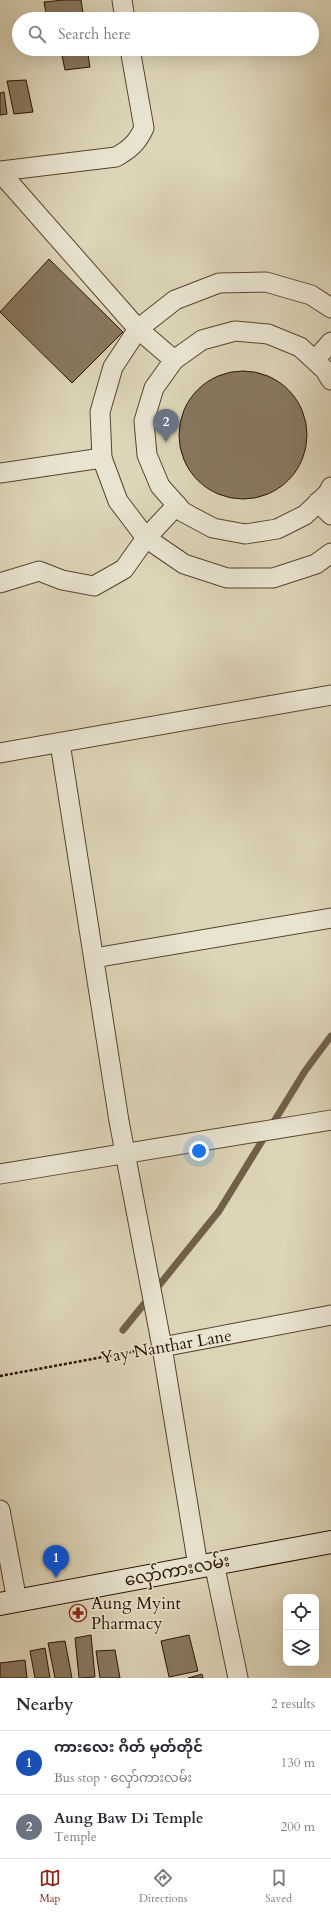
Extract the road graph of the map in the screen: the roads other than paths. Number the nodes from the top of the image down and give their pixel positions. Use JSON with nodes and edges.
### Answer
{"nodes":[{"id":1,"x":122,"y":0,"type":"edge"},
{"id":2,"x":124,"y":12,"type":"edge"},
{"id":3,"x":131,"y":56,"type":"edge"},
{"id":4,"x":0,"y":172,"type":"edge"},
{"id":5,"x":331,"y":308,"type":"edge"},
{"id":6,"x":138,"y":329,"type":"junction"},
{"id":7,"x":331,"y":342,"type":"edge"},
{"id":8,"x":174,"y":360,"type":"junction"},
{"id":9,"x":315,"y":360,"type":"junction"},
{"id":10,"x":331,"y":380,"type":"edge"},
{"id":11,"x":102,"y":458,"type":"junction"},
{"id":12,"x":0,"y":473,"type":"edge"},
{"id":13,"x":331,"y":487,"type":"edge"},
{"id":14,"x":176,"y":505,"type":"junction"},
{"id":15,"x":325,"y":509,"type":"edge"},
{"id":16,"x":146,"y":538,"type":"junction"},
{"id":17,"x":331,"y":553,"type":"edge"},
{"id":18,"x":0,"y":583,"type":"edge"},
{"id":19,"x":331,"y":695,"type":"edge"},
{"id":20,"x":60,"y":743,"type":"junction"},
{"id":21,"x":0,"y":753,"type":"edge"},
{"id":22,"x":331,"y":918,"type":"edge"},
{"id":23,"x":94,"y":958,"type":"junction"},
{"id":24,"x":331,"y":1120,"type":"edge"},
{"id":25,"x":126,"y":1153,"type":"junction"},
{"id":26,"x":0,"y":1174,"type":"edge"},
{"id":27,"x":331,"y":1315,"type":"edge"},
{"id":28,"x":162,"y":1347,"type":"junction"},
{"id":29,"x":0,"y":1510,"type":"edge"},
{"id":30,"x":331,"y":1542,"type":"edge"},
{"id":31,"x":206,"y":1565,"type":"junction"},
{"id":32,"x":9,"y":1602,"type":"edge"},
{"id":33,"x":238,"y":1678,"type":"edge"}],
"edges":[{"from":1,"to":2,"type":"street"},
{"from":3,"to":4,"type":"street"},
{"from":4,"to":6,"type":"street"},
{"from":5,"to":6,"type":"street"},
{"from":6,"to":8,"type":"street"},
{"from":6,"to":11,"type":"street"},
{"from":7,"to":9,"type":"street"},
{"from":8,"to":9,"type":"street"},
{"from":8,"to":14,"type":"street"},
{"from":9,"to":10,"type":"street"},
{"from":11,"to":12,"type":"street"},
{"from":11,"to":16,"type":"street"},
{"from":13,"to":15,"type":"street"},
{"from":14,"to":15,"type":"street"},
{"from":14,"to":16,"type":"street"},
{"from":16,"to":17,"type":"street"},
{"from":16,"to":18,"type":"street"},
{"from":19,"to":20,"type":"street"},
{"from":20,"to":21,"type":"street"},
{"from":20,"to":23,"type":"street"},
{"from":22,"to":23,"type":"street"},
{"from":23,"to":25,"type":"street"},
{"from":24,"to":25,"type":"street"},
{"from":25,"to":26,"type":"street"},
{"from":25,"to":28,"type":"street"},
{"from":27,"to":28,"type":"street","name":"Yay Nanthar Lane"},
{"from":28,"to":31,"type":"street"},
{"from":29,"to":32,"type":"street"},
{"from":30,"to":31,"type":"main road","name":"လှော်ကားလမ်း"},
{"from":31,"to":32,"type":"main road","name":"လှော်ကားလမ်း"},
{"from":31,"to":33,"type":"street"}]}
